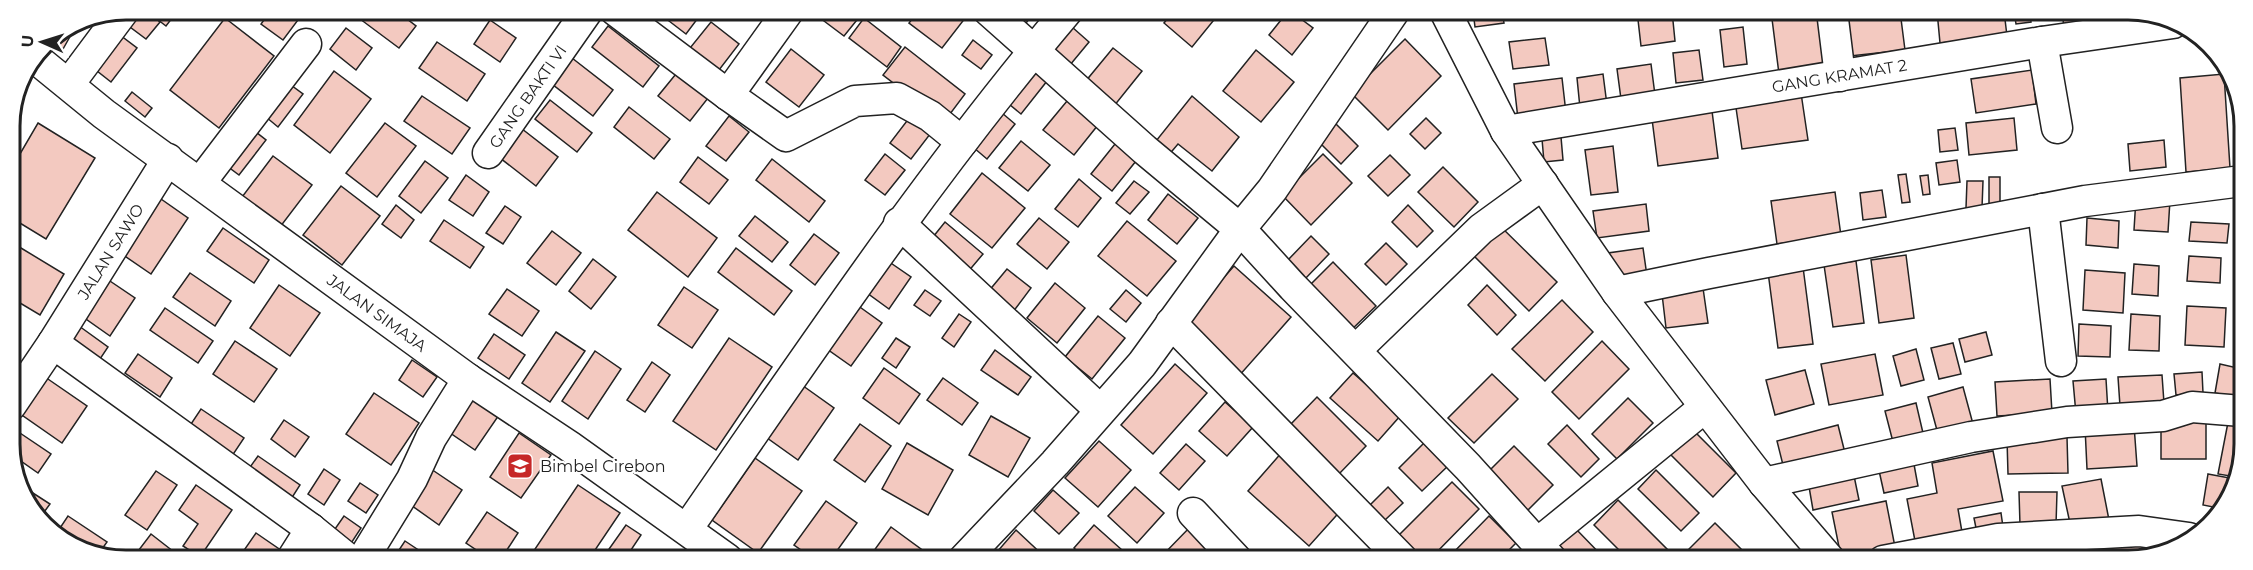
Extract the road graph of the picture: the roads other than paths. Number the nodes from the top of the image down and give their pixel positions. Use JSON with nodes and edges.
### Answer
{"nodes":[{"id":1,"x":117,"y":20,"type":"edge"},
{"id":2,"x":581,"y":20,"type":"edge"},
{"id":3,"x":628,"y":20,"type":"edge"},
{"id":4,"x":782,"y":20,"type":"edge"},
{"id":5,"x":1000,"y":20,"type":"edge"},
{"id":6,"x":1060,"y":20,"type":"edge"},
{"id":7,"x":1388,"y":20,"type":"edge"},
{"id":8,"x":1450,"y":20,"type":"edge"},
{"id":9,"x":1833,"y":20,"type":"edge"},
{"id":10,"x":2160,"y":25,"type":"edge"},
{"id":11,"x":2043,"y":42,"type":"junction"},
{"id":12,"x":306,"y":44,"type":"dead end"},
{"id":13,"x":1034,"y":50,"type":"junction"},
{"id":14,"x":53,"y":72,"type":"edge"},
{"id":15,"x":1840,"y":76,"type":"junction"},
{"id":16,"x":69,"y":84,"type":"junction"},
{"id":17,"x":728,"y":95,"type":"junction"},
{"id":18,"x":2057,"y":128,"type":"dead end"},
{"id":19,"x":1506,"y":131,"type":"junction"},
{"id":20,"x":962,"y":142,"type":"junction"},
{"id":21,"x":488,"y":153,"type":"dead end"},
{"id":22,"x":168,"y":159,"type":"junction"},
{"id":23,"x":2234,"y":182,"type":"edge"},
{"id":24,"x":200,"y":183,"type":"junction"},
{"id":25,"x":1543,"y":184,"type":"junction"},
{"id":26,"x":2043,"y":209,"type":"junction"},
{"id":27,"x":899,"y":223,"type":"junction"},
{"id":28,"x":1240,"y":229,"type":"junction"},
{"id":29,"x":1617,"y":292,"type":"junction"},
{"id":30,"x":1171,"y":323,"type":"junction"},
{"id":31,"x":53,"y":343,"type":"junction"},
{"id":32,"x":1356,"y":350,"type":"junction"},
{"id":33,"x":2061,"y":362,"type":"dead end"},
{"id":34,"x":468,"y":379,"type":"junction"},
{"id":35,"x":20,"y":392,"type":"edge"},
{"id":36,"x":1705,"y":406,"type":"junction"},
{"id":37,"x":1100,"y":410,"type":"junction"},
{"id":38,"x":2234,"y":410,"type":"edge"},
{"id":39,"x":1764,"y":483,"type":"junction"},
{"id":40,"x":1193,"y":513,"type":"dead end"},
{"id":41,"x":311,"y":529,"type":"junction"},
{"id":42,"x":687,"y":529,"type":"junction"},
{"id":43,"x":2179,"y":537,"type":"edge"},
{"id":44,"x":298,"y":550,"type":"edge"},
{"id":45,"x":337,"y":550,"type":"edge"},
{"id":46,"x":369,"y":550,"type":"edge"},
{"id":47,"x":715,"y":550,"type":"edge"},
{"id":48,"x":972,"y":550,"type":"edge"},
{"id":49,"x":1228,"y":550,"type":"edge"},
{"id":50,"x":1393,"y":550,"type":"edge"},
{"id":51,"x":1544,"y":550,"type":"edge"},
{"id":52,"x":1546,"y":550,"type":"edge"},
{"id":53,"x":1821,"y":550,"type":"edge"},
{"id":54,"x":1940,"y":550,"type":"edge"}],
"edges":[{"from":1,"to":16,"type":"street"},
{"from":2,"to":21,"type":"street","name":"GANG BAKTI VI"},
{"from":3,"to":17,"type":"street"},
{"from":4,"to":17,"type":"street"},
{"from":5,"to":13,"type":"street"},
{"from":6,"to":13,"type":"street"},
{"from":7,"to":28,"type":"street"},
{"from":8,"to":19,"type":"street"},
{"from":9,"to":15,"type":"street"},
{"from":10,"to":11,"type":"street","name":"GANG KRAMAT 2"},
{"from":11,"to":15,"type":"street","name":"GANG KRAMAT 2"},
{"from":11,"to":18,"type":"street"},
{"from":12,"to":24,"type":"street"},
{"from":13,"to":20,"type":"street"},
{"from":13,"to":28,"type":"street"},
{"from":14,"to":16,"type":"street","name":"JALAN SIMAJA"},
{"from":15,"to":19,"type":"street","name":"GANG KRAMAT 2"},
{"from":16,"to":22,"type":"street","name":"JALAN SIMAJA"},
{"from":17,"to":20,"type":"street"},
{"from":19,"to":25,"type":"street"},
{"from":20,"to":27,"type":"street"},
{"from":22,"to":24,"type":"street","name":"JALAN SIMAJA"},
{"from":22,"to":31,"type":"street","name":"JALAN SAWO"},
{"from":23,"to":26,"type":"street"},
{"from":24,"to":34,"type":"street","name":"JALAN SIMAJA"},
{"from":25,"to":29,"type":"street"},
{"from":25,"to":32,"type":"street"},
{"from":26,"to":29,"type":"street"},
{"from":26,"to":33,"type":"street"},
{"from":27,"to":37,"type":"street"},
{"from":27,"to":42,"type":"street"},
{"from":28,"to":30,"type":"street"},
{"from":28,"to":32,"type":"street"},
{"from":29,"to":36,"type":"street"},
{"from":30,"to":37,"type":"street"},
{"from":30,"to":50,"type":"street"},
{"from":31,"to":35,"type":"street","name":"JALAN SAWO"},
{"from":31,"to":41,"type":"street"},
{"from":32,"to":51,"type":"street"},
{"from":34,"to":42,"type":"street","name":"JALAN SIMAJA"},
{"from":34,"to":46,"type":"street"},
{"from":36,"to":39,"type":"street"},
{"from":36,"to":52,"type":"street"},
{"from":37,"to":48,"type":"street"},
{"from":38,"to":39,"type":"street"},
{"from":39,"to":53,"type":"street"},
{"from":40,"to":49,"type":"street"},
{"from":41,"to":44,"type":"street"},
{"from":41,"to":45,"type":"street"},
{"from":42,"to":47,"type":"street","name":"JALAN SIMAJA"},
{"from":43,"to":54,"type":"street"}]}
